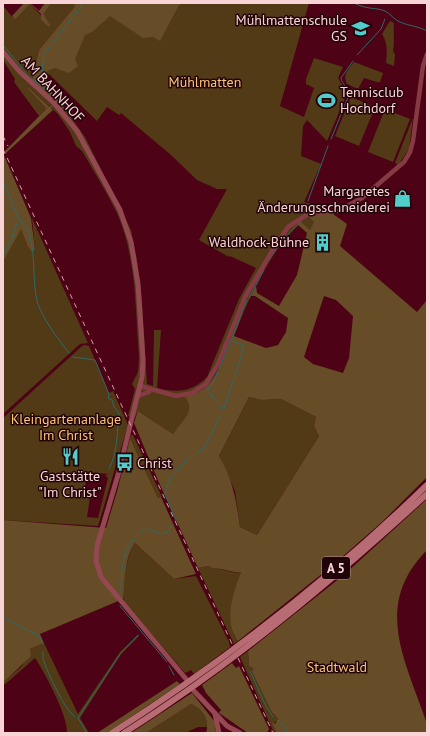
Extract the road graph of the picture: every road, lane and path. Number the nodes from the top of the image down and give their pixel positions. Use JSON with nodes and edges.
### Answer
{"nodes":[{"id":1,"x":3,"y":52,"type":"edge"},
{"id":2,"x":427,"y":54,"type":"edge"},
{"id":3,"x":140,"y":388,"type":"junction"},
{"id":4,"x":156,"y":391,"type":"junction"},
{"id":5,"x":149,"y":392,"type":"junction"},
{"id":6,"x":138,"y":396,"type":"junction"},
{"id":7,"x":427,"y":485,"type":"edge"},
{"id":8,"x":427,"y":494,"type":"edge"},
{"id":9,"x":241,"y":648,"type":"junction"},
{"id":10,"x":186,"y":679,"type":"dead end"},
{"id":11,"x":184,"y":690,"type":"junction"},
{"id":12,"x":194,"y":691,"type":"dead end"},
{"id":13,"x":215,"y":714,"type":"junction"},
{"id":14,"x":220,"y":732,"type":"edge"},
{"id":15,"x":112,"y":733,"type":"edge"},
{"id":16,"x":124,"y":733,"type":"edge"}],
"edges":[{"from":1,"to":3,"type":"main road","name":"AM BAHNHOF"},
{"from":2,"to":4,"type":"street"},
{"from":3,"to":4,"type":"street"},
{"from":3,"to":5,"type":"street"},
{"from":3,"to":6,"type":"main road","name":"AM BAHNHOF"},
{"from":4,"to":5,"type":"street"},
{"from":5,"to":6,"type":"street"},
{"from":6,"to":10,"type":"main road","name":"AM BAHNHOF"},
{"from":7,"to":9,"type":"highway","number":"A 5"},
{"from":8,"to":9,"type":"highway","number":"A 5"},
{"from":9,"to":11,"type":"highway","number":"A 5"},
{"from":11,"to":15,"type":"highway","number":"A 5"},
{"from":11,"to":16,"type":"highway","number":"A 5"},
{"from":12,"to":13,"type":"main road"},
{"from":13,"to":14,"type":"main road"},
{"from":13,"to":14,"type":"main road"}]}
